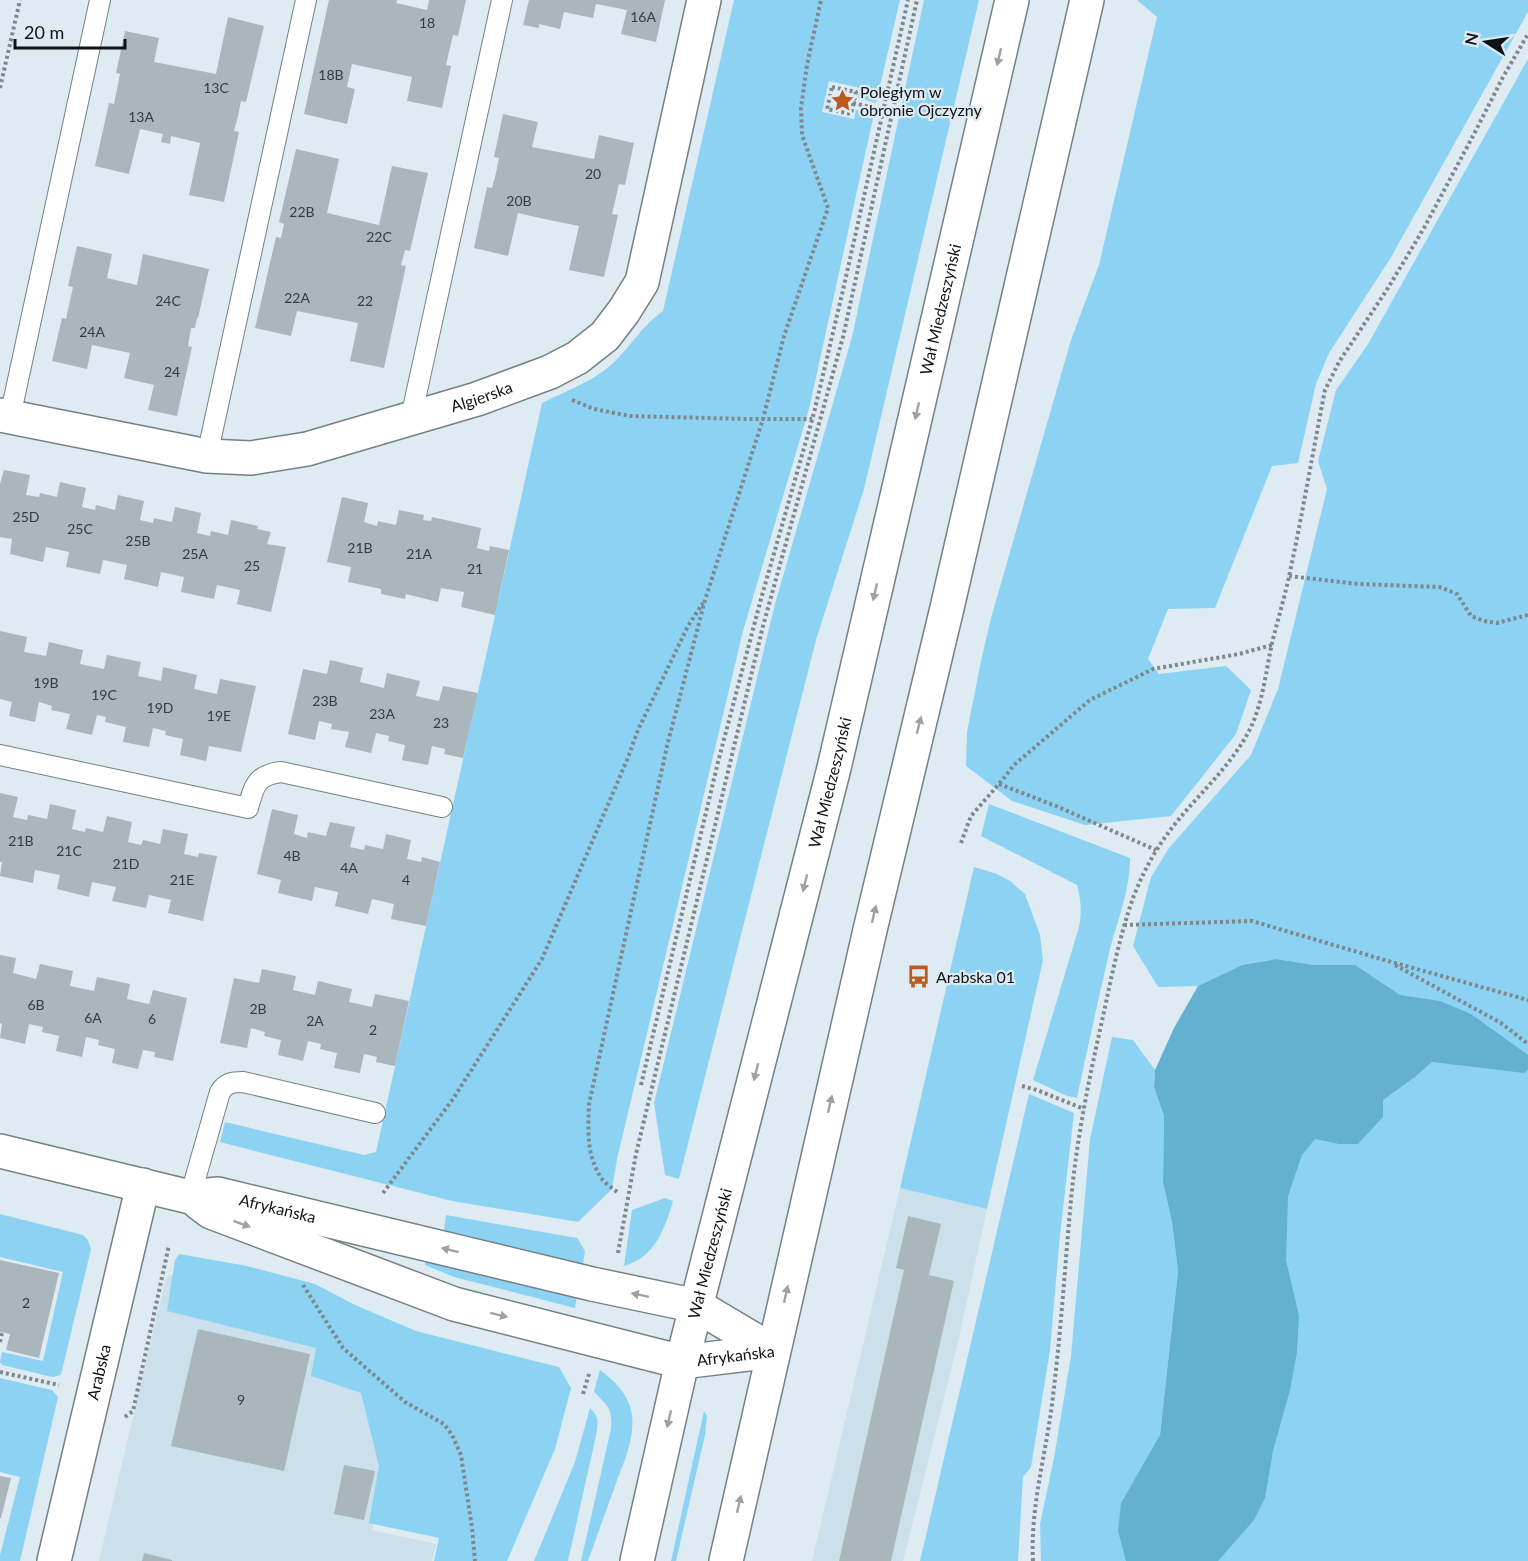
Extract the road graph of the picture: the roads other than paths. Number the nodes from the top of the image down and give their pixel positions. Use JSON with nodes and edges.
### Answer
{"nodes":[{"id":1,"x":100,"y":0,"type":"edge"},
{"id":2,"x":306,"y":0,"type":"edge"},
{"id":3,"x":502,"y":0,"type":"edge"},
{"id":4,"x":704,"y":0,"type":"edge"},
{"id":5,"x":1012,"y":0,"type":"edge"},
{"id":6,"x":1088,"y":0,"type":"edge"},
{"id":7,"x":5,"y":416,"type":"edge"},
{"id":8,"x":411,"y":418,"type":"junction"},
{"id":9,"x":207,"y":456,"type":"junction"},
{"id":10,"x":0,"y":755,"type":"edge"},
{"id":11,"x":442,"y":807,"type":"dead end"},
{"id":12,"x":375,"y":1113,"type":"dead end"},
{"id":13,"x":0,"y":1151,"type":"edge"},
{"id":14,"x":143,"y":1185,"type":"junction"},
{"id":15,"x":190,"y":1197,"type":"junction"},
{"id":16,"x":697,"y":1306,"type":"junction"},
{"id":17,"x":773,"y":1351,"type":"junction"},
{"id":18,"x":682,"y":1362,"type":"junction"},
{"id":19,"x":54,"y":1561,"type":"edge"},
{"id":20,"x":637,"y":1561,"type":"edge"},
{"id":21,"x":726,"y":1561,"type":"edge"}],
"edges":[{"from":1,"to":7,"type":"lane"},
{"from":2,"to":9,"type":"lane"},
{"from":3,"to":8,"type":"lane"},
{"from":4,"to":8,"type":"main road","name":"Algierska"},
{"from":5,"to":16,"type":"main road","name":"Wał Miedzeszyński","one_way":true},
{"from":17,"to":6,"type":"main road","one_way":true},
{"from":7,"to":9,"type":"main road","name":"Algierska"},
{"from":8,"to":9,"type":"main road","name":"Algierska"},
{"from":10,"to":11,"type":"lane"},
{"from":12,"to":15,"type":"lane"},
{"from":13,"to":14,"type":"main road","name":"Afrykańska"},
{"from":14,"to":15,"type":"main road","name":"Afrykańska"},
{"from":14,"to":19,"type":"main road","name":"Arabska"},
{"from":16,"to":15,"type":"main road","name":"Afrykańska","one_way":true},
{"from":15,"to":18,"type":"main road","name":"Afrykańska","one_way":true},
{"from":16,"to":17,"type":"main road","name":"Afrykańska"},
{"from":16,"to":18,"type":"main road","name":"Wał Miedzeszyński"},
{"from":17,"to":18,"type":"main road","name":"Afrykańska"},
{"from":21,"to":17,"type":"main road","one_way":true},
{"from":18,"to":20,"type":"main road","name":"Wał Miedzeszyński","one_way":true}]}
